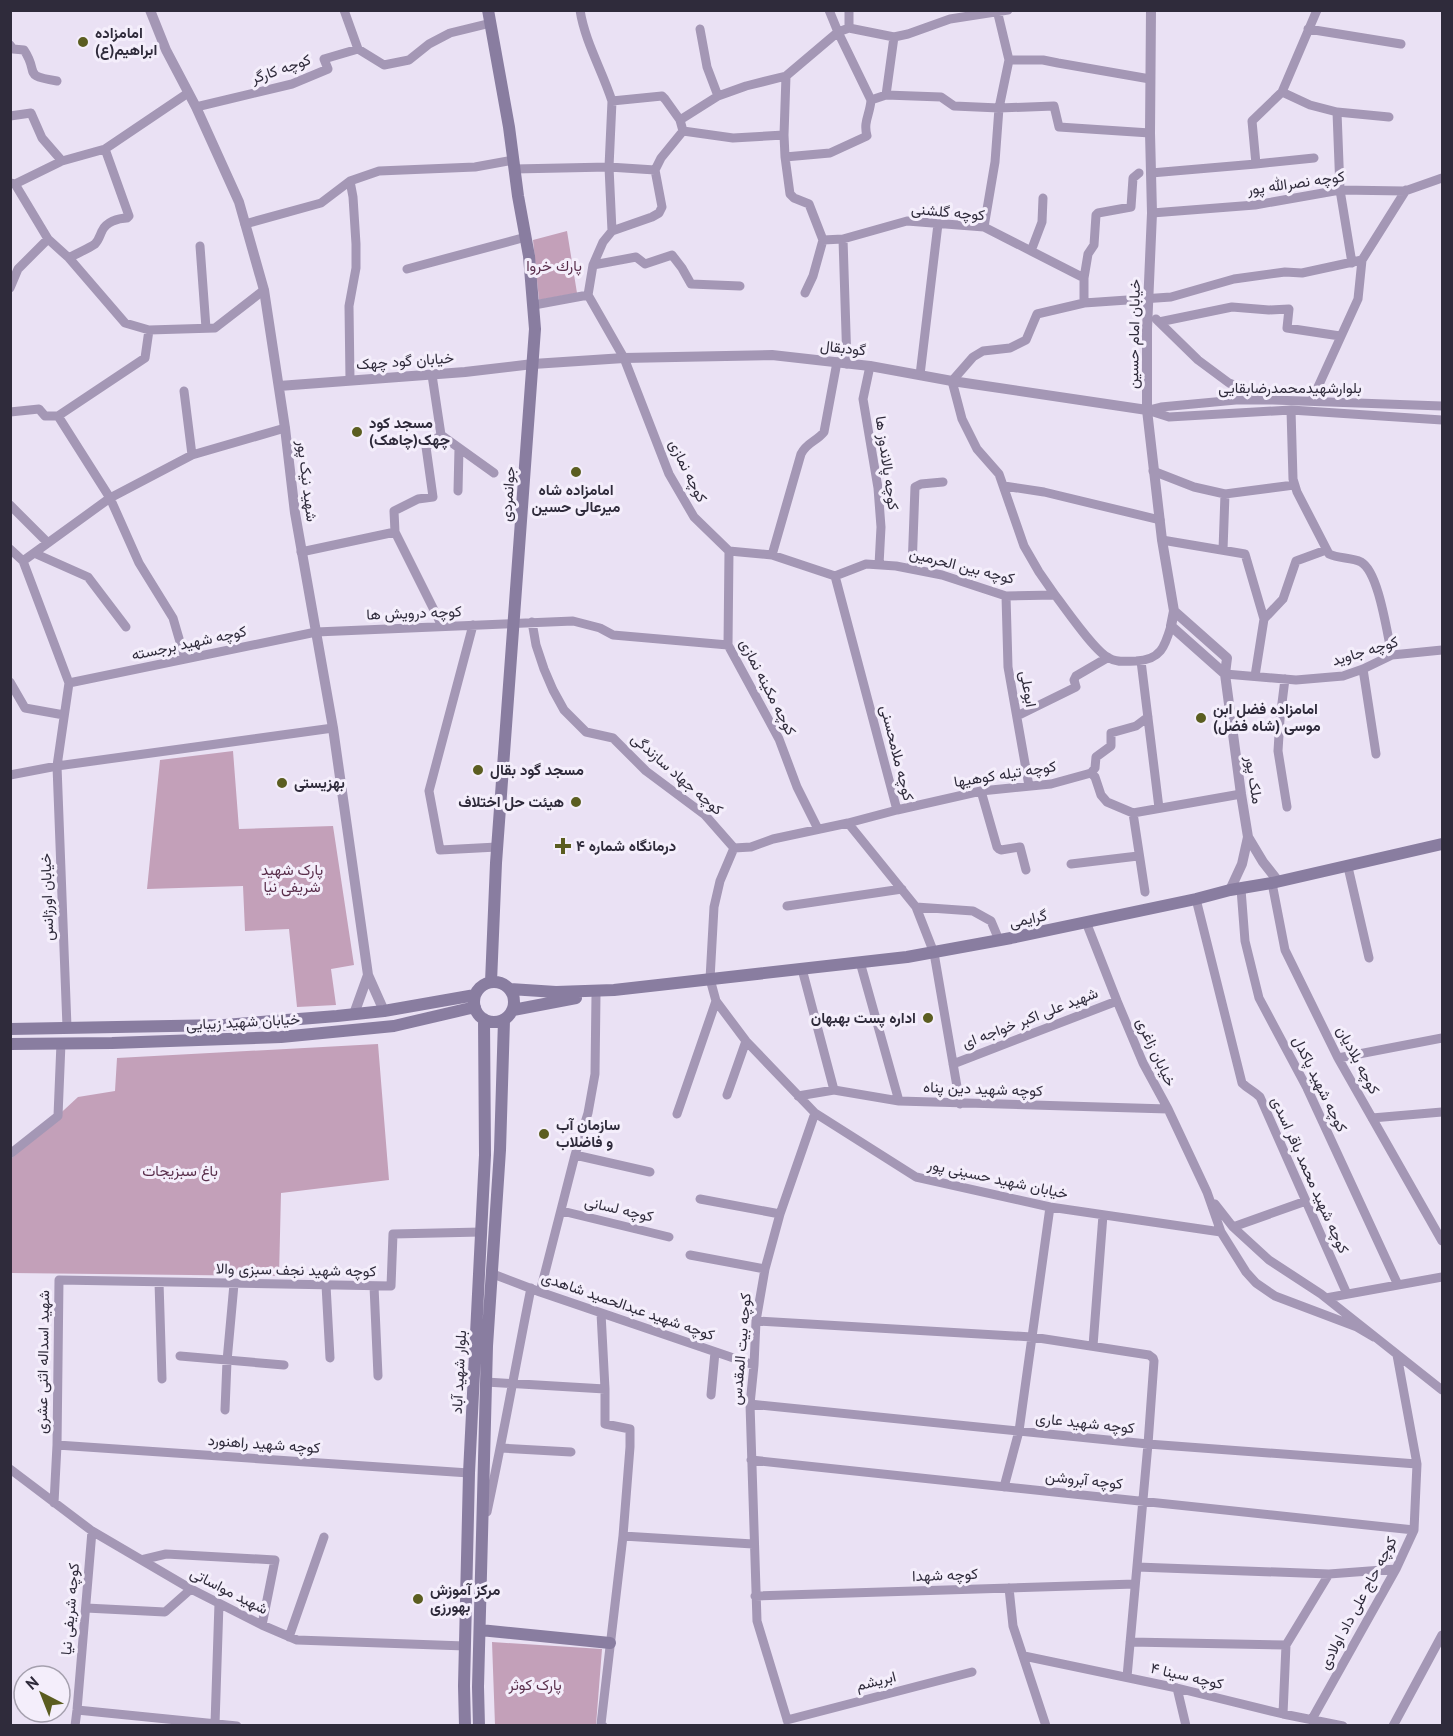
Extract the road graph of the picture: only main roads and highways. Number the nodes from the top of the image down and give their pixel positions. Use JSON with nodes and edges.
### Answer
{"nodes":[{"id":1,"x":488,"y":10,"type":"edge"},
{"id":2,"x":1443,"y":844,"type":"edge"},
{"id":3,"x":491,"y":982,"type":"junction"},
{"id":4,"x":510,"y":989,"type":"junction"},
{"id":5,"x":614,"y":990,"type":"junction"},
{"id":6,"x":475,"y":1001,"type":"junction"},
{"id":7,"x":508,"y":1015,"type":"junction"},
{"id":8,"x":484,"y":1020,"type":"junction"},
{"id":9,"x":143,"y":1026,"type":"junction"},
{"id":10,"x":10,"y":1029,"type":"edge"},
{"id":11,"x":485,"y":1036,"type":"junction"},
{"id":12,"x":503,"y":1037,"type":"junction"},
{"id":13,"x":143,"y":1042,"type":"junction"},
{"id":14,"x":10,"y":1044,"type":"edge"},
{"id":15,"x":480,"y":1630,"type":"junction"},
{"id":16,"x":610,"y":1643,"type":"road end"},
{"id":17,"x":465,"y":1725,"type":"edge"},
{"id":18,"x":479,"y":1725,"type":"edge"}],
"edges":[{"from":1,"to":3,"type":"main road","name":"جوانمردی"},
{"from":2,"to":5,"type":"main road","name":"گرایمی"},
{"from":3,"to":4,"type":"main road"},
{"from":3,"to":6,"type":"main road"},
{"from":4,"to":5,"type":"main road"},
{"from":4,"to":7,"type":"main road"},
{"from":5,"to":7,"type":"main road"},
{"from":6,"to":8,"type":"main road"},
{"from":6,"to":9,"type":"main road","name":"خیابان شهید زیبایی"},
{"from":6,"to":13,"type":"main road","name":"خیابان شهید زیبایی"},
{"from":7,"to":8,"type":"main road"},
{"from":7,"to":12,"type":"main road","name":"بلوار شهید آباد"},
{"from":8,"to":11,"type":"main road","name":"بلوار شهید آباد"},
{"from":9,"to":10,"type":"main road","name":"خیابان شهید زیبایی"},
{"from":9,"to":13,"type":"main road"},
{"from":11,"to":12,"type":"main road"},
{"from":11,"to":17,"type":"main road","name":"بلوار شهید آباد"},
{"from":12,"to":15,"type":"main road","name":"بلوار شهید آباد"},
{"from":13,"to":14,"type":"main road","name":"خیابان شهید زیبایی"},
{"from":15,"to":16,"type":"main road"},
{"from":15,"to":18,"type":"main road","name":"بلوار شهید آباد"}]}
